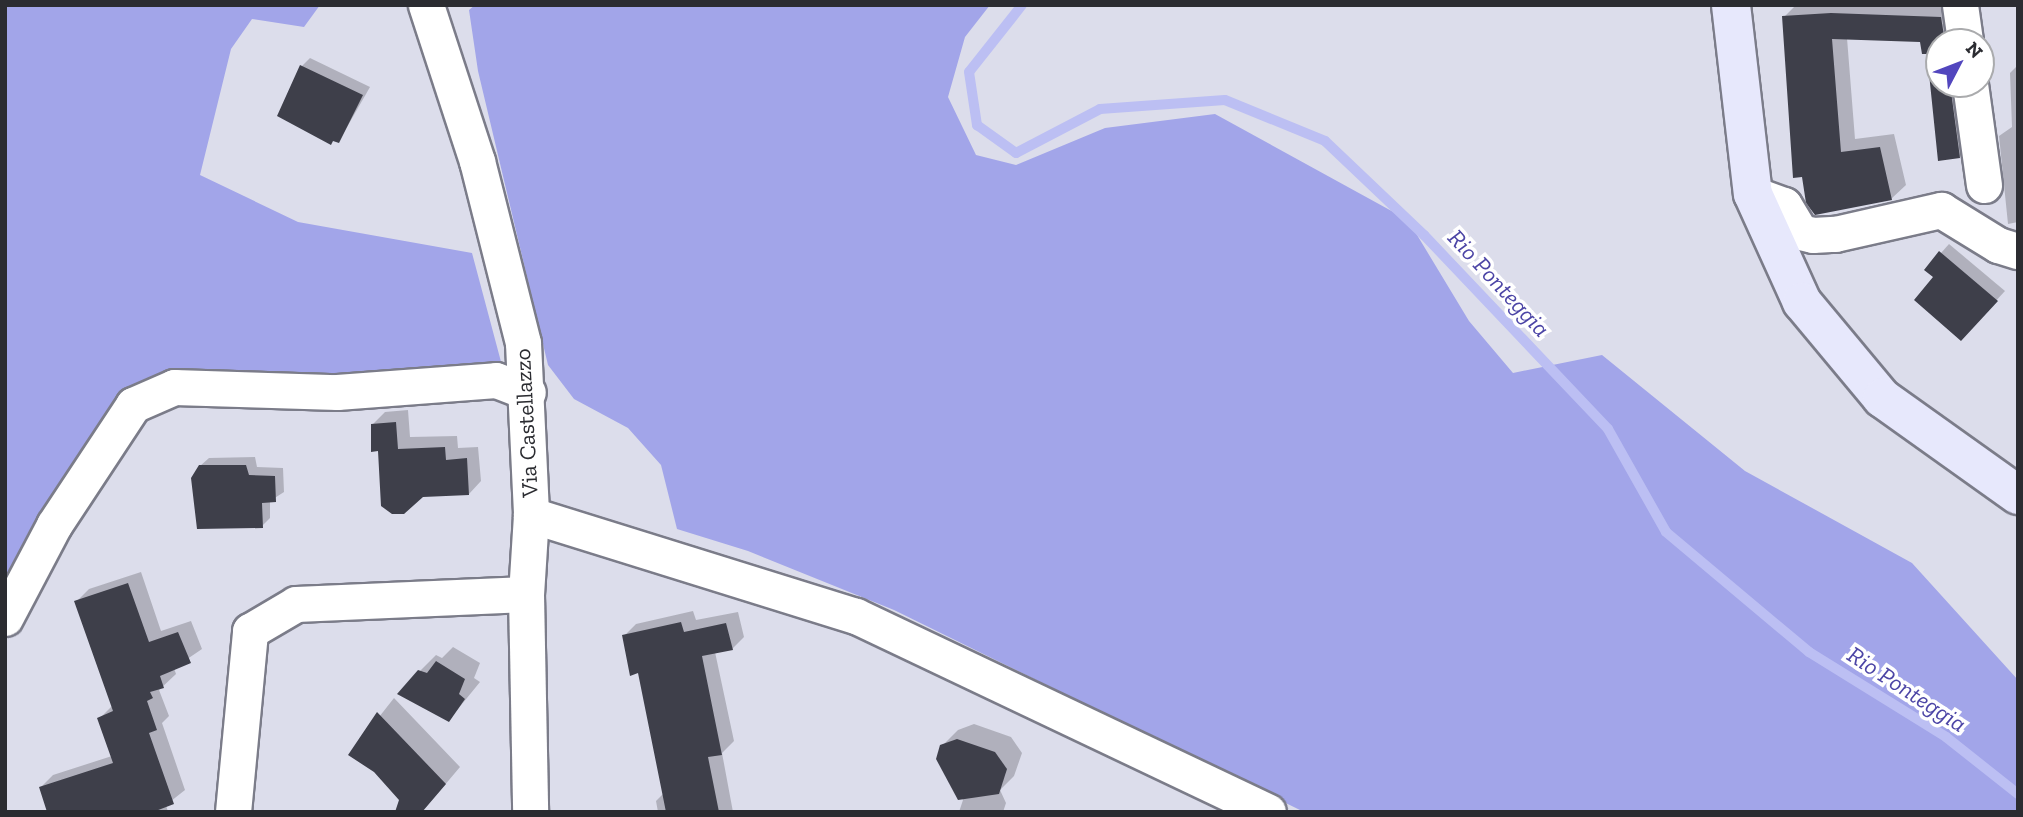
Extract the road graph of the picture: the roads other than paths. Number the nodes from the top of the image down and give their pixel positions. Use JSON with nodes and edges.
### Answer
{"nodes":[{"id":1,"x":426,"y":5,"type":"edge"},
{"id":2,"x":1731,"y":5,"type":"edge"},
{"id":3,"x":1960,"y":5,"type":"edge"},
{"id":4,"x":1963,"y":28,"type":"edge"},
{"id":5,"x":1972,"y":98,"type":"edge"},
{"id":6,"x":1751,"y":180,"type":"junction"},
{"id":7,"x":1984,"y":185,"type":"dead end"},
{"id":8,"x":2018,"y":251,"type":"edge"},
{"id":9,"x":528,"y":392,"type":"junction"},
{"id":10,"x":2018,"y":495,"type":"edge"},
{"id":11,"x":531,"y":515,"type":"junction"},
{"id":12,"x":526,"y":594,"type":"junction"},
{"id":13,"x":5,"y":618,"type":"edge"},
{"id":14,"x":233,"y":812,"type":"edge"},
{"id":15,"x":530,"y":812,"type":"edge"},
{"id":16,"x":1268,"y":812,"type":"edge"}],
"edges":[{"from":1,"to":9,"type":"street","name":"Via Castellazzo"},
{"from":2,"to":6,"type":"street"},
{"from":3,"to":4,"type":"street"},
{"from":5,"to":7,"type":"street"},
{"from":6,"to":8,"type":"street"},
{"from":6,"to":10,"type":"street"},
{"from":9,"to":11,"type":"street","name":"Via Castellazzo"},
{"from":9,"to":13,"type":"street"},
{"from":11,"to":12,"type":"street","name":"Via Castellazzo"},
{"from":11,"to":16,"type":"street"},
{"from":12,"to":14,"type":"street"},
{"from":12,"to":15,"type":"street","name":"Via Castellazzo"}]}
